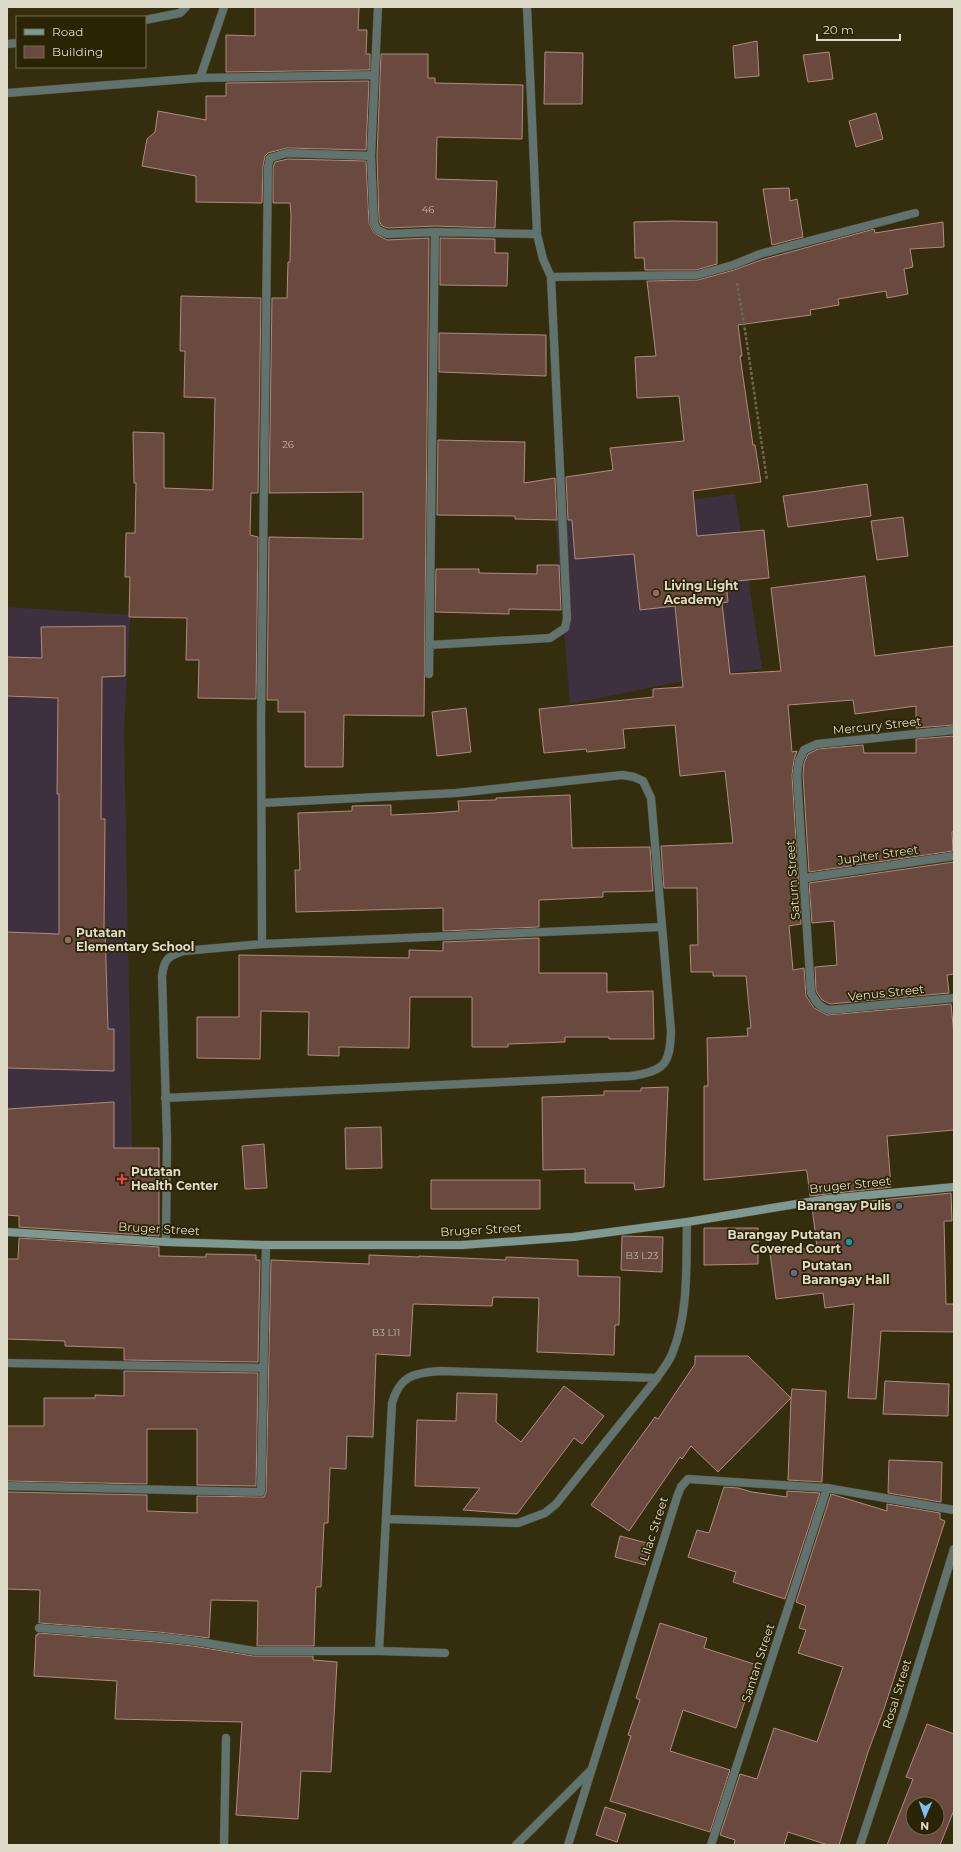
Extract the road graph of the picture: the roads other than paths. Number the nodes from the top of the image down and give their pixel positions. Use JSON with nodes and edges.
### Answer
{"nodes":[{"id":1,"x":186,"y":7,"type":"edge"},
{"id":2,"x":224,"y":7,"type":"edge"},
{"id":3,"x":378,"y":7,"type":"edge"},
{"id":4,"x":526,"y":7,"type":"edge"},
{"id":5,"x":146,"y":20,"type":"edge"},
{"id":6,"x":374,"y":75,"type":"junction"},
{"id":7,"x":200,"y":78,"type":"junction"},
{"id":8,"x":7,"y":93,"type":"edge"},
{"id":9,"x":371,"y":156,"type":"junction"},
{"id":10,"x":916,"y":213,"type":"dead end"},
{"id":11,"x":435,"y":232,"type":"junction"},
{"id":12,"x":537,"y":234,"type":"junction"},
{"id":13,"x":551,"y":278,"type":"junction"},
{"id":14,"x":429,"y":645,"type":"junction"},
{"id":15,"x":429,"y":674,"type":"dead end"},
{"id":16,"x":954,"y":730,"type":"edge"},
{"id":17,"x":804,"y":750,"type":"joint"},
{"id":18,"x":262,"y":803,"type":"junction"},
{"id":19,"x":954,"y":856,"type":"edge"},
{"id":20,"x":805,"y":878,"type":"junction"},
{"id":21,"x":662,"y":927,"type":"junction"},
{"id":22,"x":262,"y":944,"type":"junction"},
{"id":23,"x":954,"y":998,"type":"edge"},
{"id":24,"x":821,"y":1008,"type":"joint"},
{"id":25,"x":165,"y":1098,"type":"junction"},
{"id":26,"x":954,"y":1187,"type":"edge"},
{"id":27,"x":687,"y":1222,"type":"junction"},
{"id":28,"x":7,"y":1232,"type":"edge"},
{"id":29,"x":166,"y":1242,"type":"junction"},
{"id":30,"x":266,"y":1245,"type":"junction"},
{"id":31,"x":7,"y":1363,"type":"edge"},
{"id":32,"x":263,"y":1368,"type":"junction"},
{"id":33,"x":657,"y":1378,"type":"junction"},
{"id":34,"x":7,"y":1486,"type":"edge"},
{"id":35,"x":827,"y":1488,"type":"junction"},
{"id":36,"x":954,"y":1510,"type":"edge"},
{"id":37,"x":386,"y":1519,"type":"junction"},
{"id":38,"x":954,"y":1550,"type":"edge"},
{"id":39,"x":39,"y":1628,"type":"dead end"},
{"id":40,"x":379,"y":1651,"type":"junction"},
{"id":41,"x":445,"y":1654,"type":"dead end"},
{"id":42,"x":226,"y":1738,"type":"dead end"},
{"id":43,"x":591,"y":1770,"type":"junction"},
{"id":44,"x":224,"y":1845,"type":"edge"},
{"id":45,"x":516,"y":1845,"type":"edge"},
{"id":46,"x":568,"y":1845,"type":"edge"},
{"id":47,"x":711,"y":1845,"type":"edge"},
{"id":48,"x":860,"y":1845,"type":"edge"}],
"edges":[{"from":1,"to":5,"type":"street"},
{"from":2,"to":7,"type":"street"},
{"from":3,"to":6,"type":"street"},
{"from":4,"to":12,"type":"street"},
{"from":6,"to":7,"type":"street"},
{"from":6,"to":9,"type":"street"},
{"from":7,"to":8,"type":"street"},
{"from":9,"to":11,"type":"street"},
{"from":9,"to":18,"type":"street"},
{"from":10,"to":13,"type":"street"},
{"from":11,"to":12,"type":"street"},
{"from":11,"to":14,"type":"street"},
{"from":12,"to":13,"type":"street"},
{"from":13,"to":14,"type":"street"},
{"from":14,"to":15,"type":"street"},
{"from":16,"to":17,"type":"street","name":"Mercury Street"},
{"from":17,"to":20,"type":"street","name":"Saturn Street"},
{"from":18,"to":21,"type":"street"},
{"from":18,"to":22,"type":"street"},
{"from":19,"to":20,"type":"street","name":"Jupiter Street"},
{"from":20,"to":24,"type":"street","name":"Saturn Street"},
{"from":21,"to":22,"type":"street"},
{"from":21,"to":25,"type":"street"},
{"from":22,"to":25,"type":"street"},
{"from":23,"to":24,"type":"street","name":"Venus Street"},
{"from":25,"to":29,"type":"street"},
{"from":26,"to":27,"type":"street","name":"Bruger Street"},
{"from":27,"to":30,"type":"street","name":"Bruger Street"},
{"from":27,"to":33,"type":"street"},
{"from":28,"to":29,"type":"street","name":"Bruger Street"},
{"from":29,"to":30,"type":"street","name":"Bruger Street"},
{"from":30,"to":32,"type":"street"},
{"from":31,"to":32,"type":"street"},
{"from":32,"to":34,"type":"street"},
{"from":33,"to":37,"type":"street"},
{"from":33,"to":37,"type":"street"},
{"from":35,"to":36,"type":"street","name":"Lilac Street"},
{"from":35,"to":43,"type":"street","name":"Lilac Street"},
{"from":35,"to":47,"type":"street","name":"Santan Street"},
{"from":37,"to":40,"type":"street"},
{"from":38,"to":48,"type":"street","name":"Rosal Street"},
{"from":39,"to":40,"type":"street"},
{"from":40,"to":41,"type":"street"},
{"from":42,"to":44,"type":"street"},
{"from":43,"to":45,"type":"street"},
{"from":43,"to":46,"type":"street","name":"Lilac Street"}]}
